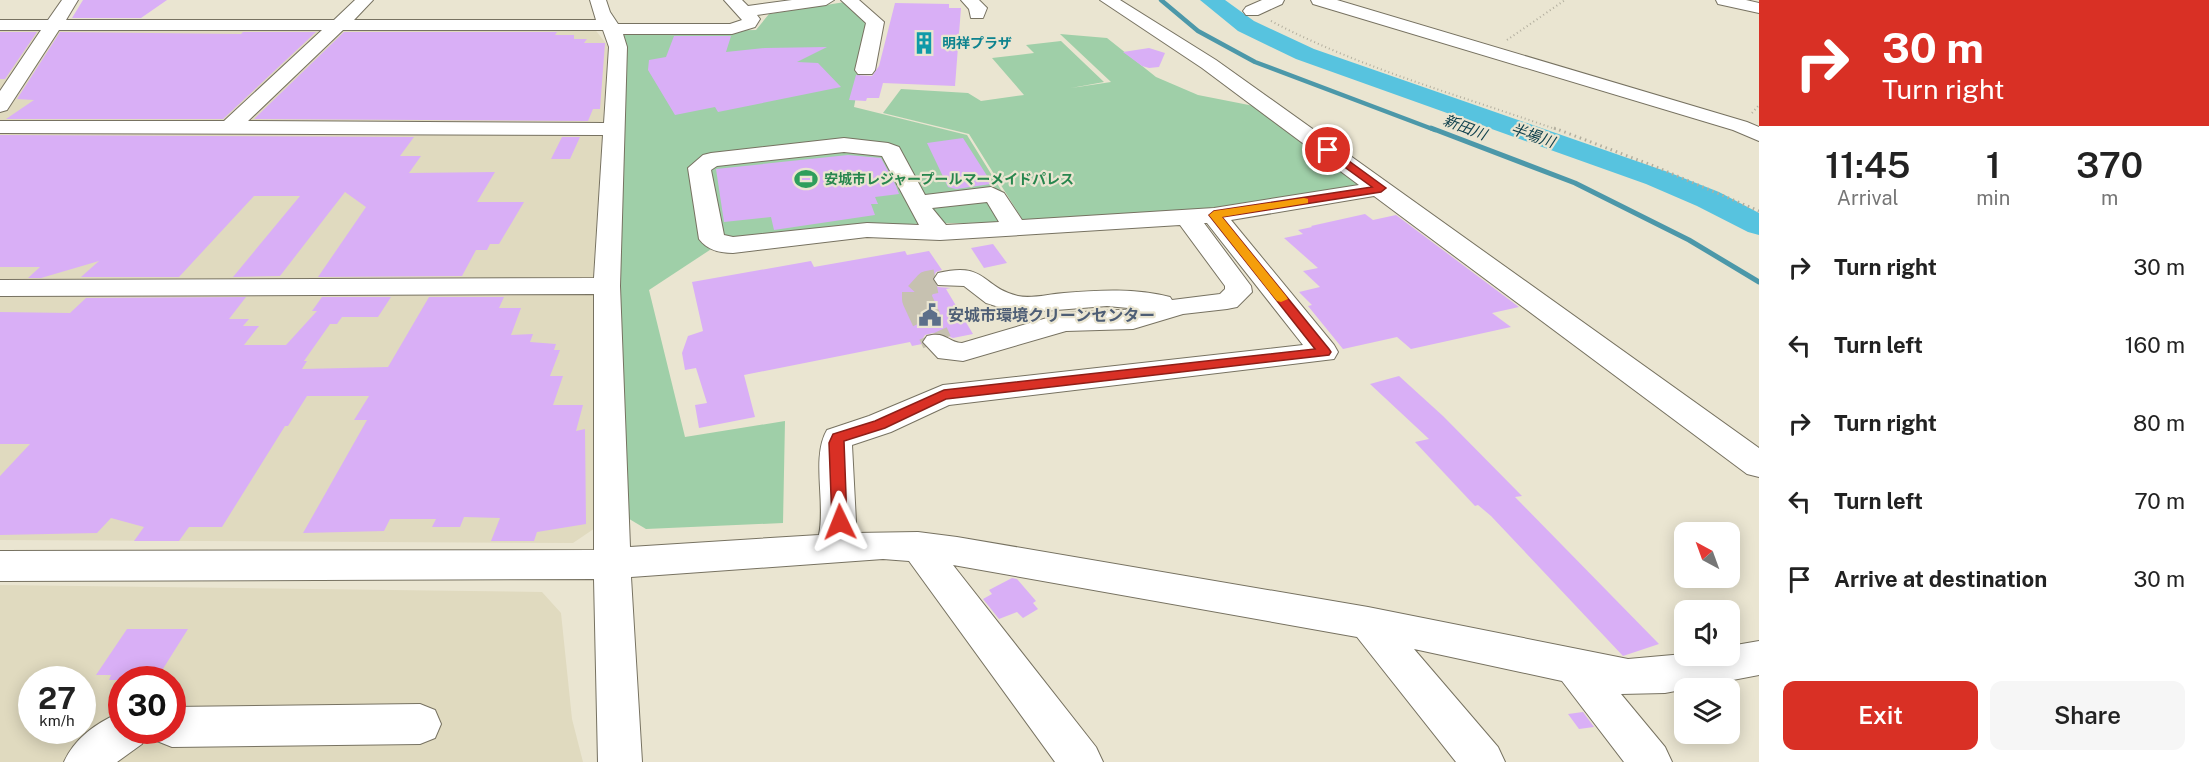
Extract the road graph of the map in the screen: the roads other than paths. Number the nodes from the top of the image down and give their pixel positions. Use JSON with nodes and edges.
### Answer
{"nodes":[{"id":1,"x":70,"y":0,"type":"edge"},
{"id":2,"x":365,"y":0,"type":"edge"},
{"id":3,"x":598,"y":0,"type":"edge"},
{"id":4,"x":732,"y":0,"type":"edge"},
{"id":5,"x":826,"y":0,"type":"edge"},
{"id":6,"x":849,"y":0,"type":"edge"},
{"id":7,"x":1108,"y":0,"type":"edge"},
{"id":8,"x":1276,"y":0,"type":"edge"},
{"id":9,"x":1319,"y":0,"type":"edge"},
{"id":10,"x":1724,"y":0,"type":"edge"},
{"id":11,"x":1759,"y":8,"type":"edge"},
{"id":12,"x":1252,"y":10,"type":"road end"},
{"id":13,"x":745,"y":12,"type":"junction"},
{"id":14,"x":339,"y":25,"type":"junction"},
{"id":15,"x":0,"y":26,"type":"edge"},
{"id":16,"x":51,"y":26,"type":"junction"},
{"id":17,"x":611,"y":27,"type":"junction"},
{"id":18,"x":865,"y":70,"type":"dead end"},
{"id":19,"x":0,"y":106,"type":"edge"},
{"id":20,"x":0,"y":127,"type":"edge"},
{"id":21,"x":228,"y":129,"type":"junction"},
{"id":22,"x":613,"y":129,"type":"junction"},
{"id":23,"x":1759,"y":135,"type":"edge"},
{"id":24,"x":1381,"y":188,"type":"junction"},
{"id":25,"x":917,"y":203,"type":"junction"},
{"id":26,"x":1200,"y":215,"type":"junction"},
{"id":27,"x":1015,"y":228,"type":"junction"},
{"id":28,"x":940,"y":233,"type":"junction"},
{"id":29,"x":947,"y":279,"type":"tunnel mouth"},
{"id":30,"x":607,"y":286,"type":"junction"},
{"id":31,"x":0,"y":288,"type":"edge"},
{"id":32,"x":1181,"y":306,"type":"junction"},
{"id":33,"x":937,"y":342,"type":"tunnel mouth"},
{"id":34,"x":1759,"y":465,"type":"edge"},
{"id":35,"x":918,"y":546,"type":"junction"},
{"id":36,"x":834,"y":548,"type":"junction"},
{"id":37,"x":612,"y":564,"type":"junction"},
{"id":38,"x":0,"y":566,"type":"edge"},
{"id":39,"x":1368,"y":623,"type":"junction"},
{"id":40,"x":1759,"y":658,"type":"edge"},
{"id":41,"x":1575,"y":667,"type":"junction"},
{"id":42,"x":420,"y":724,"type":"dead end"},
{"id":43,"x":186,"y":727,"type":"edge"},
{"id":44,"x":108,"y":742,"type":"edge"},
{"id":45,"x":86,"y":762,"type":"edge"},
{"id":46,"x":620,"y":762,"type":"edge"},
{"id":47,"x":1081,"y":762,"type":"edge"},
{"id":48,"x":1483,"y":762,"type":"edge"},
{"id":49,"x":1650,"y":762,"type":"edge"}],
"edges":[{"from":1,"to":16,"type":"street"},
{"from":2,"to":14,"type":"street"},
{"from":3,"to":17,"type":"street"},
{"from":4,"to":13,"type":"street"},
{"from":5,"to":13,"type":"street"},
{"from":6,"to":18,"type":"street"},
{"from":7,"to":24,"type":"street"},
{"from":8,"to":12,"type":"street"},
{"from":9,"to":23,"type":"street"},
{"from":10,"to":11,"type":"street"},
{"from":13,"to":17,"type":"street"},
{"from":14,"to":16,"type":"street"},
{"from":14,"to":17,"type":"street"},
{"from":14,"to":21,"type":"street"},
{"from":15,"to":16,"type":"street"},
{"from":16,"to":19,"type":"street"},
{"from":17,"to":22,"type":"street"},
{"from":20,"to":21,"type":"street"},
{"from":21,"to":22,"type":"street"},
{"from":22,"to":30,"type":"street"},
{"from":24,"to":26,"type":"street"},
{"from":24,"to":34,"type":"street"},
{"from":25,"to":27,"type":"street"},
{"from":25,"to":28,"type":"street"},
{"from":25,"to":28,"type":"street"},
{"from":26,"to":27,"type":"street"},
{"from":26,"to":32,"type":"street"},
{"from":26,"to":36,"type":"street"},
{"from":27,"to":28,"type":"street"},
{"from":29,"to":32,"type":"street"},
{"from":30,"to":31,"type":"street"},
{"from":30,"to":37,"type":"street"},
{"from":32,"to":33,"type":"street"},
{"from":35,"to":36,"type":"street"},
{"from":35,"to":39,"type":"street"},
{"from":35,"to":47,"type":"street"},
{"from":36,"to":37,"type":"street"},
{"from":37,"to":38,"type":"street"},
{"from":37,"to":46,"type":"street"},
{"from":39,"to":41,"type":"street"},
{"from":39,"to":48,"type":"street"},
{"from":40,"to":41,"type":"street"},
{"from":41,"to":49,"type":"street"},
{"from":42,"to":43,"type":"street"},
{"from":44,"to":45,"type":"street"}]}
